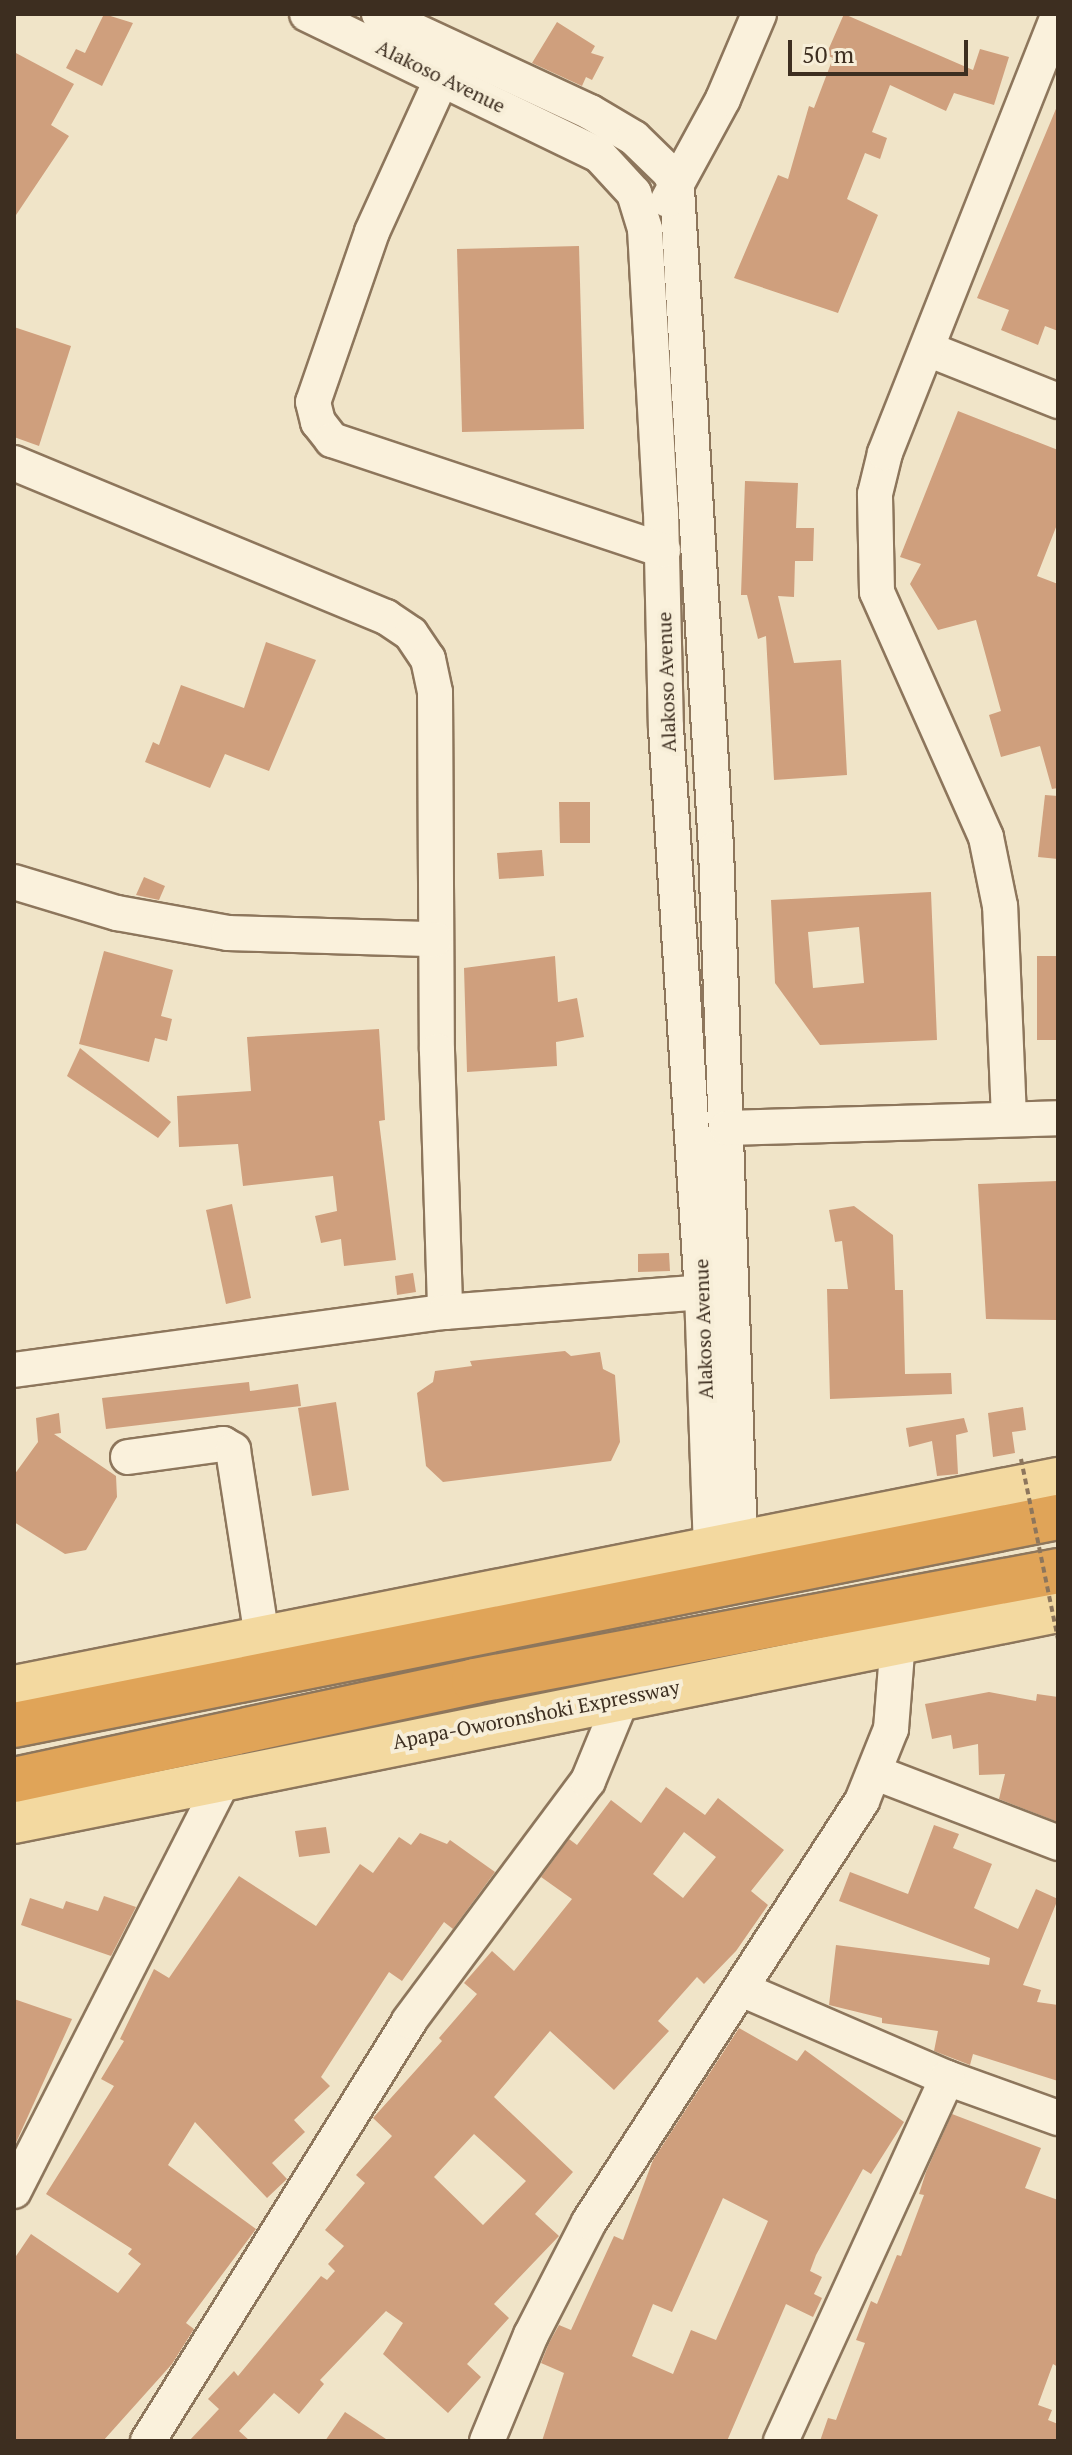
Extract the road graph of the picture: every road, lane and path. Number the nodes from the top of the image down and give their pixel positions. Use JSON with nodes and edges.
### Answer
{"nodes":[{"id":1,"x":307,"y":14,"type":"edge"},
{"id":2,"x":379,"y":14,"type":"edge"},
{"id":3,"x":759,"y":14,"type":"edge"},
{"id":4,"x":1058,"y":16,"type":"edge"},
{"id":5,"x":443,"y":76,"type":"junction"},
{"id":6,"x":677,"y":189,"type":"junction"},
{"id":7,"x":645,"y":229,"type":"junction"},
{"id":8,"x":930,"y":350,"type":"junction"},
{"id":9,"x":1058,"y":401,"type":"edge"},
{"id":10,"x":14,"y":463,"type":"edge"},
{"id":11,"x":663,"y":550,"type":"junction"},
{"id":12,"x":14,"y":882,"type":"edge"},
{"id":13,"x":435,"y":939,"type":"junction"},
{"id":14,"x":1009,"y":1118,"type":"junction"},
{"id":15,"x":1058,"y":1118,"type":"edge"},
{"id":16,"x":727,"y":1128,"type":"junction"},
{"id":17,"x":702,"y":1292,"type":"junction"},
{"id":18,"x":445,"y":1312,"type":"junction"},
{"id":19,"x":14,"y":1370,"type":"edge"},
{"id":20,"x":128,"y":1457,"type":"dead end"},
{"id":21,"x":1021,"y":1459,"type":"dead end"},
{"id":22,"x":1058,"y":1479,"type":"edge"},
{"id":23,"x":1058,"y":1517,"type":"edge"},
{"id":24,"x":726,"y":1545,"type":"junction"},
{"id":25,"x":1058,"y":1571,"type":"edge"},
{"id":26,"x":1058,"y":1611,"type":"edge"},
{"id":27,"x":262,"y":1637,"type":"junction"},
{"id":28,"x":1058,"y":1640,"type":"edge"},
{"id":29,"x":898,"y":1641,"type":"junction"},
{"id":30,"x":14,"y":1687,"type":"edge"},
{"id":31,"x":623,"y":1696,"type":"junction"},
{"id":32,"x":14,"y":1725,"type":"edge"},
{"id":33,"x":876,"y":1773,"type":"junction"},
{"id":34,"x":14,"y":1780,"type":"edge"},
{"id":35,"x":222,"y":1782,"type":"junction"},
{"id":36,"x":14,"y":1822,"type":"edge"},
{"id":37,"x":1058,"y":1843,"type":"edge"},
{"id":38,"x":741,"y":1989,"type":"junction"},
{"id":39,"x":947,"y":2078,"type":"junction"},
{"id":40,"x":1058,"y":2118,"type":"edge"},
{"id":41,"x":14,"y":2191,"type":"edge"},
{"id":42,"x":148,"y":2441,"type":"edge"},
{"id":43,"x":487,"y":2441,"type":"edge"},
{"id":44,"x":781,"y":2441,"type":"edge"}],
"edges":[{"from":1,"to":5,"type":"street","name":"Alakoso Avenue"},
{"from":2,"to":6,"type":"street","name":"Alakoso Avenue"},
{"from":3,"to":6,"type":"street"},
{"from":4,"to":8,"type":"street"},
{"from":5,"to":7,"type":"street","name":"Alakoso Avenue"},
{"from":5,"to":11,"type":"street"},
{"from":6,"to":7,"type":"street"},
{"from":6,"to":16,"type":"street","name":"Alakoso Avenue"},
{"from":7,"to":11,"type":"street","name":"Alakoso Avenue"},
{"from":8,"to":9,"type":"street"},
{"from":8,"to":14,"type":"street"},
{"from":10,"to":13,"type":"street"},
{"from":11,"to":17,"type":"street","name":"Alakoso Avenue"},
{"from":12,"to":13,"type":"street"},
{"from":13,"to":18,"type":"street"},
{"from":14,"to":15,"type":"street"},
{"from":14,"to":16,"type":"street"},
{"from":16,"to":24,"type":"street","name":"Alakoso Avenue"},
{"from":17,"to":18,"type":"street"},
{"from":17,"to":24,"type":"street","name":"Alakoso Avenue"},
{"from":18,"to":19,"type":"street"},
{"from":20,"to":27,"type":"street"},
{"from":21,"to":28,"type":"path","bridge":true},
{"from":22,"to":24,"type":"main road"},
{"from":23,"to":32,"type":"highway"},
{"from":24,"to":27,"type":"main road"},
{"from":25,"to":34,"type":"highway","name":"Apapa-Oworonshoki Expressway"},
{"from":26,"to":29,"type":"main road","name":"Apapa-Oworonshoki Expressway"},
{"from":27,"to":30,"type":"main road"},
{"from":29,"to":31,"type":"main road","name":"Apapa-Oworonshoki Expressway"},
{"from":29,"to":33,"type":"street"},
{"from":31,"to":35,"type":"main road","name":"Apapa-Oworonshoki Expressway"},
{"from":31,"to":42,"type":"street"},
{"from":33,"to":37,"type":"street"},
{"from":33,"to":38,"type":"street"},
{"from":35,"to":36,"type":"main road","name":"Apapa-Oworonshoki Expressway"},
{"from":35,"to":41,"type":"street"},
{"from":38,"to":39,"type":"street"},
{"from":38,"to":43,"type":"street"},
{"from":39,"to":40,"type":"street"},
{"from":39,"to":44,"type":"street"}]}
